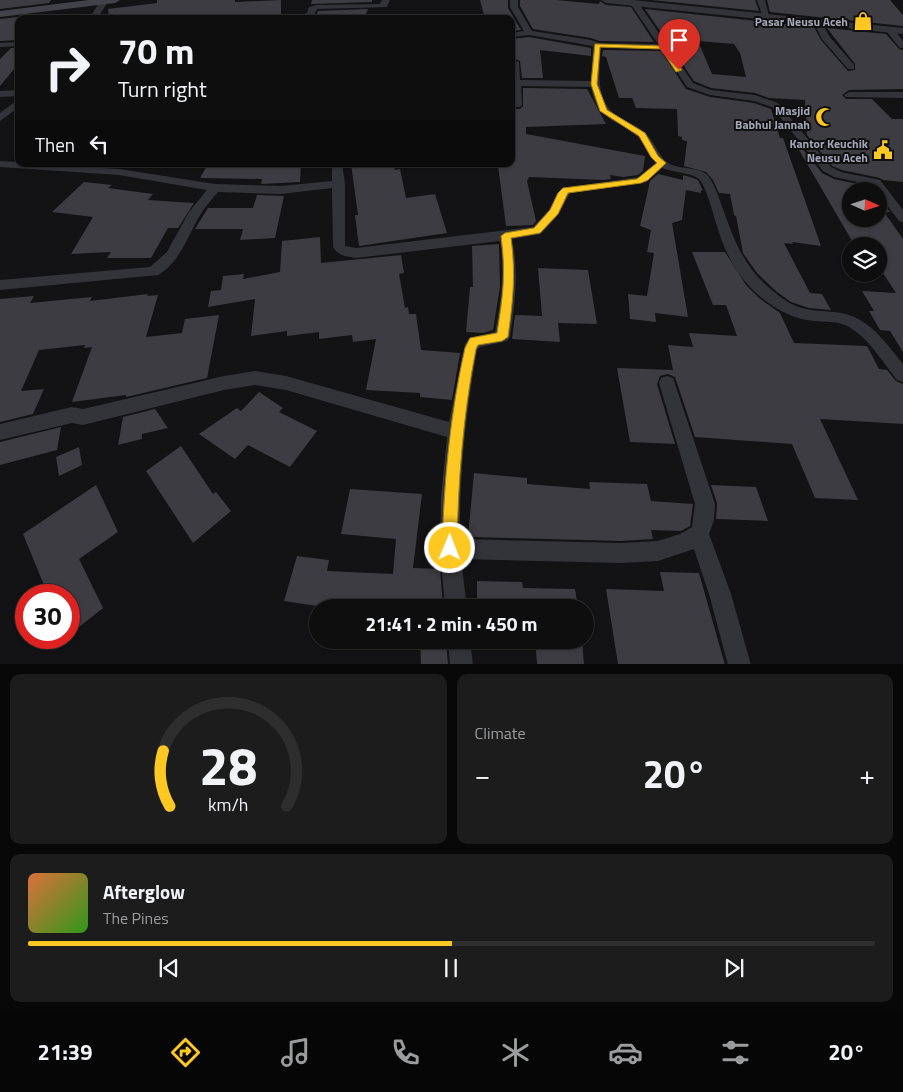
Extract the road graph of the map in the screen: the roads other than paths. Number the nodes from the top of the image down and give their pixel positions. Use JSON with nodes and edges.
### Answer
{"nodes":[{"id":1,"x":108,"y":0,"type":"edge"},
{"id":2,"x":386,"y":0,"type":"edge"},
{"id":3,"x":514,"y":0,"type":"edge"},
{"id":4,"x":606,"y":0,"type":"edge"},
{"id":5,"x":761,"y":0,"type":"edge"},
{"id":6,"x":629,"y":2,"type":"edge"},
{"id":7,"x":0,"y":14,"type":"edge"},
{"id":8,"x":96,"y":15,"type":"edge"},
{"id":9,"x":310,"y":15,"type":"edge"},
{"id":10,"x":767,"y":18,"type":"junction"},
{"id":11,"x":516,"y":21,"type":"edge"},
{"id":12,"x":818,"y":23,"type":"junction"},
{"id":13,"x":890,"y":30,"type":"junction"},
{"id":14,"x":903,"y":31,"type":"edge"},
{"id":15,"x":529,"y":32,"type":"junction"},
{"id":16,"x":515,"y":34,"type":"edge"},
{"id":17,"x":15,"y":44,"type":"edge"},
{"id":18,"x":0,"y":45,"type":"edge"},
{"id":19,"x":597,"y":45,"type":"junction"},
{"id":20,"x":903,"y":46,"type":"edge"},
{"id":21,"x":663,"y":47,"type":"junction"},
{"id":22,"x":516,"y":62,"type":"dead end"},
{"id":23,"x":851,"y":67,"type":"dead end"},
{"id":24,"x":516,"y":83,"type":"junction"},
{"id":25,"x":594,"y":84,"type":"junction"},
{"id":26,"x":15,"y":93,"type":"edge"},
{"id":27,"x":0,"y":94,"type":"edge"},
{"id":28,"x":903,"y":95,"type":"edge"},
{"id":29,"x":849,"y":96,"type":"dead end"},
{"id":30,"x":15,"y":105,"type":"edge"},
{"id":31,"x":517,"y":106,"type":"dead end"},
{"id":32,"x":0,"y":118,"type":"edge"},
{"id":33,"x":662,"y":163,"type":"junction"},
{"id":34,"x":0,"y":164,"type":"edge"},
{"id":35,"x":15,"y":165,"type":"edge"},
{"id":36,"x":44,"y":167,"type":"edge"},
{"id":37,"x":337,"y":167,"type":"edge"},
{"id":38,"x":339,"y":184,"type":"junction"},
{"id":39,"x":215,"y":188,"type":"junction"},
{"id":40,"x":903,"y":218,"type":"edge"},
{"id":41,"x":505,"y":236,"type":"junction"},
{"id":42,"x":0,"y":285,"type":"edge"},
{"id":43,"x":903,"y":375,"type":"edge"},
{"id":44,"x":667,"y":384,"type":"dead end"},
{"id":45,"x":0,"y":432,"type":"edge"},
{"id":46,"x":457,"y":432,"type":"junction"},
{"id":47,"x":698,"y":534,"type":"junction"},
{"id":48,"x":450,"y":548,"type":"junction"},
{"id":49,"x":455,"y":599,"type":"edge"},
{"id":50,"x":460,"y":649,"type":"edge"},
{"id":51,"x":462,"y":664,"type":"edge"},
{"id":52,"x":740,"y":664,"type":"edge"}],
"edges":[{"from":1,"to":7,"type":"main road"},
{"from":1,"to":8,"type":"street"},
{"from":2,"to":9,"type":"street"},
{"from":3,"to":11,"type":"street"},
{"from":4,"to":6,"type":"street"},
{"from":5,"to":10,"type":"street"},
{"from":6,"to":10,"type":"street"},
{"from":6,"to":21,"type":"street"},
{"from":10,"to":12,"type":"street"},
{"from":11,"to":15,"type":"street"},
{"from":12,"to":13,"type":"street"},
{"from":12,"to":23,"type":"street"},
{"from":13,"to":14,"type":"street"},
{"from":13,"to":20,"type":"street"},
{"from":15,"to":16,"type":"street"},
{"from":15,"to":19,"type":"street"},
{"from":17,"to":18,"type":"street"},
{"from":19,"to":21,"type":"street"},
{"from":19,"to":25,"type":"street"},
{"from":21,"to":40,"type":"street"},
{"from":22,"to":24,"type":"street"},
{"from":24,"to":25,"type":"street"},
{"from":24,"to":31,"type":"street"},
{"from":25,"to":33,"type":"street"},
{"from":26,"to":27,"type":"street"},
{"from":28,"to":29,"type":"street"},
{"from":30,"to":32,"type":"street"},
{"from":33,"to":41,"type":"street"},
{"from":33,"to":43,"type":"street"},
{"from":34,"to":35,"type":"street"},
{"from":36,"to":39,"type":"street"},
{"from":37,"to":38,"type":"street"},
{"from":38,"to":39,"type":"street"},
{"from":38,"to":41,"type":"street"},
{"from":39,"to":42,"type":"street"},
{"from":41,"to":46,"type":"street"},
{"from":44,"to":47,"type":"street"},
{"from":45,"to":46,"type":"street"},
{"from":46,"to":48,"type":"street"},
{"from":47,"to":48,"type":"street"},
{"from":47,"to":52,"type":"street"},
{"from":48,"to":49,"type":"street"},
{"from":50,"to":51,"type":"street"}]}
